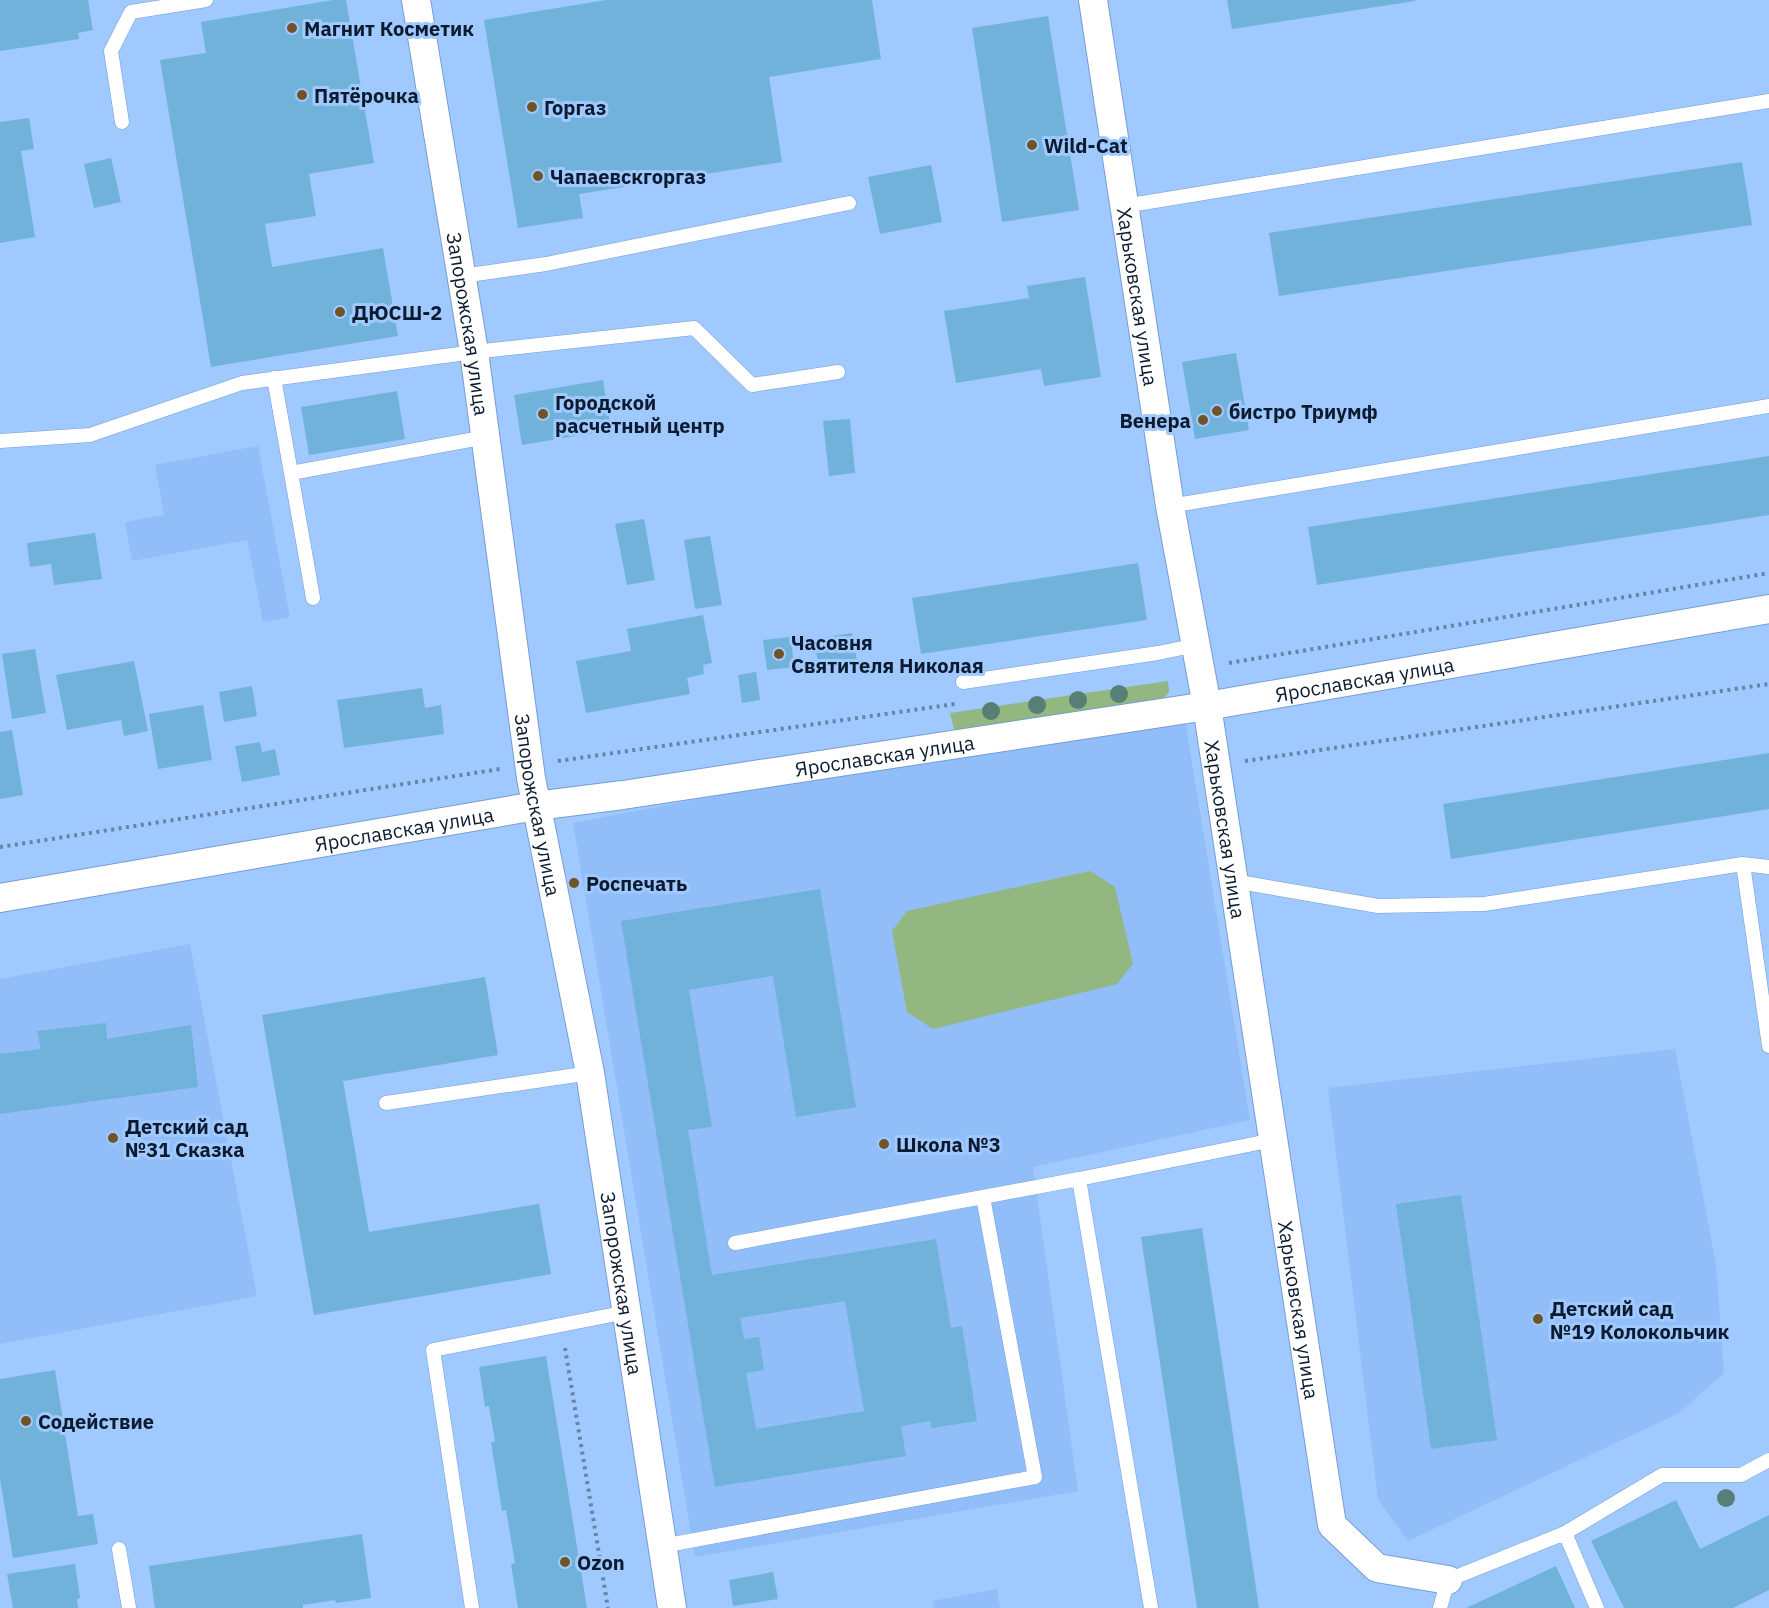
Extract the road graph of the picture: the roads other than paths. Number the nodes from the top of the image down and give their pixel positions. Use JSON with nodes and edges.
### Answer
{"nodes":[{"id":1,"x":206,"y":0,"type":"edge"},
{"id":2,"x":416,"y":0,"type":"edge"},
{"id":3,"x":1093,"y":0,"type":"edge"},
{"id":4,"x":1769,"y":101,"type":"edge"},
{"id":5,"x":122,"y":122,"type":"dead end"},
{"id":6,"x":849,"y":203,"type":"dead end"},
{"id":7,"x":1124,"y":206,"type":"junction"},
{"id":8,"x":462,"y":276,"type":"junction"},
{"id":9,"x":474,"y":352,"type":"junction"},
{"id":10,"x":838,"y":372,"type":"dead end"},
{"id":11,"x":274,"y":378,"type":"junction"},
{"id":12,"x":1769,"y":406,"type":"edge"},
{"id":13,"x":486,"y":437,"type":"junction"},
{"id":14,"x":0,"y":441,"type":"edge"},
{"id":15,"x":291,"y":473,"type":"junction"},
{"id":16,"x":1170,"y":506,"type":"junction"},
{"id":17,"x":314,"y":598,"type":"dead end"},
{"id":18,"x":1769,"y":609,"type":"edge"},
{"id":19,"x":1198,"y":657,"type":"junction"},
{"id":20,"x":963,"y":682,"type":"dead end"},
{"id":21,"x":1207,"y":706,"type":"junction"},
{"id":22,"x":536,"y":806,"type":"junction"},
{"id":23,"x":1743,"y":864,"type":"junction"},
{"id":24,"x":1769,"y":867,"type":"edge"},
{"id":25,"x":1233,"y":881,"type":"junction"},
{"id":26,"x":0,"y":898,"type":"edge"},
{"id":27,"x":1769,"y":1046,"type":"edge"},
{"id":28,"x":590,"y":1074,"type":"junction"},
{"id":29,"x":387,"y":1103,"type":"dead end"},
{"id":30,"x":1273,"y":1140,"type":"junction"},
{"id":31,"x":1079,"y":1179,"type":"junction"},
{"id":32,"x":983,"y":1197,"type":"junction"},
{"id":33,"x":735,"y":1243,"type":"dead end"},
{"id":34,"x":627,"y":1312,"type":"junction"},
{"id":35,"x":1769,"y":1460,"type":"edge"},
{"id":36,"x":1565,"y":1533,"type":"junction"},
{"id":37,"x":662,"y":1546,"type":"junction"},
{"id":38,"x":120,"y":1549,"type":"dead end"},
{"id":39,"x":1448,"y":1580,"type":"junction"},
{"id":40,"x":129,"y":1608,"type":"edge"},
{"id":41,"x":472,"y":1608,"type":"edge"},
{"id":42,"x":672,"y":1608,"type":"edge"},
{"id":43,"x":1151,"y":1608,"type":"edge"},
{"id":44,"x":1440,"y":1608,"type":"edge"},
{"id":45,"x":1597,"y":1608,"type":"edge"}],
"edges":[{"from":1,"to":5,"type":"lane"},
{"from":2,"to":8,"type":"street","name":"Запорожская улица"},
{"from":3,"to":7,"type":"street","name":"Харьковская улица"},
{"from":4,"to":7,"type":"lane"},
{"from":6,"to":8,"type":"lane"},
{"from":7,"to":16,"type":"street","name":"Харьковская улица"},
{"from":8,"to":9,"type":"street","name":"Запорожская улица"},
{"from":9,"to":10,"type":"lane"},
{"from":9,"to":11,"type":"lane"},
{"from":9,"to":13,"type":"street","name":"Запорожская улица"},
{"from":11,"to":14,"type":"lane"},
{"from":11,"to":15,"type":"lane"},
{"from":12,"to":16,"type":"lane"},
{"from":13,"to":15,"type":"lane"},
{"from":13,"to":22,"type":"street","name":"Запорожская улица"},
{"from":15,"to":17,"type":"lane"},
{"from":16,"to":19,"type":"street","name":"Харьковская улица"},
{"from":18,"to":21,"type":"street","name":"Ярославская улица"},
{"from":19,"to":20,"type":"lane"},
{"from":19,"to":21,"type":"street","name":"Харьковская улица"},
{"from":21,"to":22,"type":"street","name":"Ярославская улица"},
{"from":21,"to":25,"type":"street","name":"Харьковская улица"},
{"from":22,"to":26,"type":"street","name":"Ярославская улица"},
{"from":22,"to":28,"type":"street","name":"Запорожская улица"},
{"from":23,"to":24,"type":"lane"},
{"from":23,"to":25,"type":"lane"},
{"from":23,"to":27,"type":"lane"},
{"from":25,"to":30,"type":"street","name":"Харьковская улица"},
{"from":28,"to":29,"type":"lane"},
{"from":28,"to":34,"type":"street","name":"Запорожская улица"},
{"from":30,"to":31,"type":"lane"},
{"from":30,"to":39,"type":"street","name":"Харьковская улица"},
{"from":31,"to":32,"type":"lane"},
{"from":31,"to":43,"type":"lane"},
{"from":32,"to":33,"type":"lane"},
{"from":32,"to":37,"type":"lane"},
{"from":34,"to":37,"type":"street","name":"Запорожская улица"},
{"from":34,"to":41,"type":"lane"},
{"from":35,"to":36,"type":"lane"},
{"from":36,"to":39,"type":"lane"},
{"from":36,"to":45,"type":"lane"},
{"from":37,"to":42,"type":"street","name":"Запорожская улица"},
{"from":38,"to":40,"type":"lane"},
{"from":39,"to":44,"type":"lane"}]}
